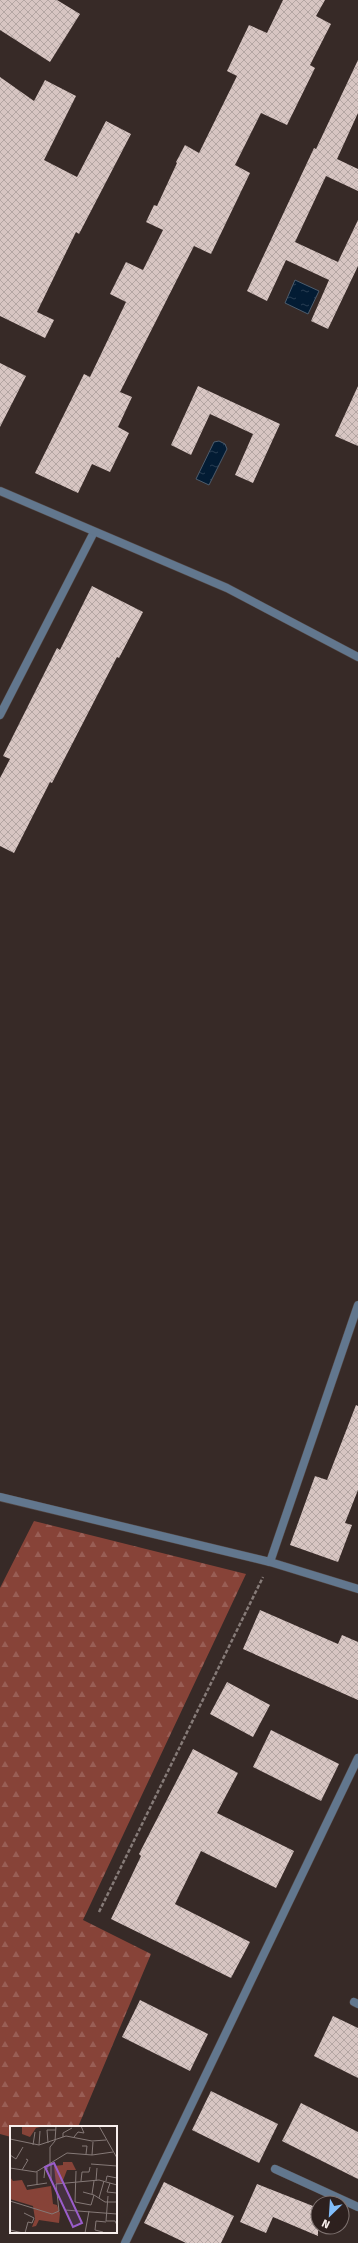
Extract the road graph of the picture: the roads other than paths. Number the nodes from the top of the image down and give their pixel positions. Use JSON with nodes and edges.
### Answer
{"nodes":[{"id":1,"x":0,"y":491,"type":"edge"},
{"id":2,"x":94,"y":532,"type":"junction"},
{"id":3,"x":358,"y":657,"type":"edge"},
{"id":4,"x":0,"y":715,"type":"edge"},
{"id":5,"x":358,"y":1305,"type":"edge"},
{"id":6,"x":0,"y":1497,"type":"edge"},
{"id":7,"x":270,"y":1562,"type":"junction"},
{"id":8,"x":358,"y":1589,"type":"edge"},
{"id":9,"x":358,"y":1758,"type":"edge"},
{"id":10,"x":275,"y":2169,"type":"dead end"},
{"id":11,"x":358,"y":2207,"type":"edge"},
{"id":12,"x":125,"y":2243,"type":"edge"}],
"edges":[{"from":1,"to":2,"type":"street"},
{"from":2,"to":3,"type":"street"},
{"from":2,"to":4,"type":"street"},
{"from":5,"to":7,"type":"street"},
{"from":6,"to":7,"type":"street"},
{"from":7,"to":8,"type":"street"},
{"from":9,"to":12,"type":"street"},
{"from":10,"to":11,"type":"street"}]}
